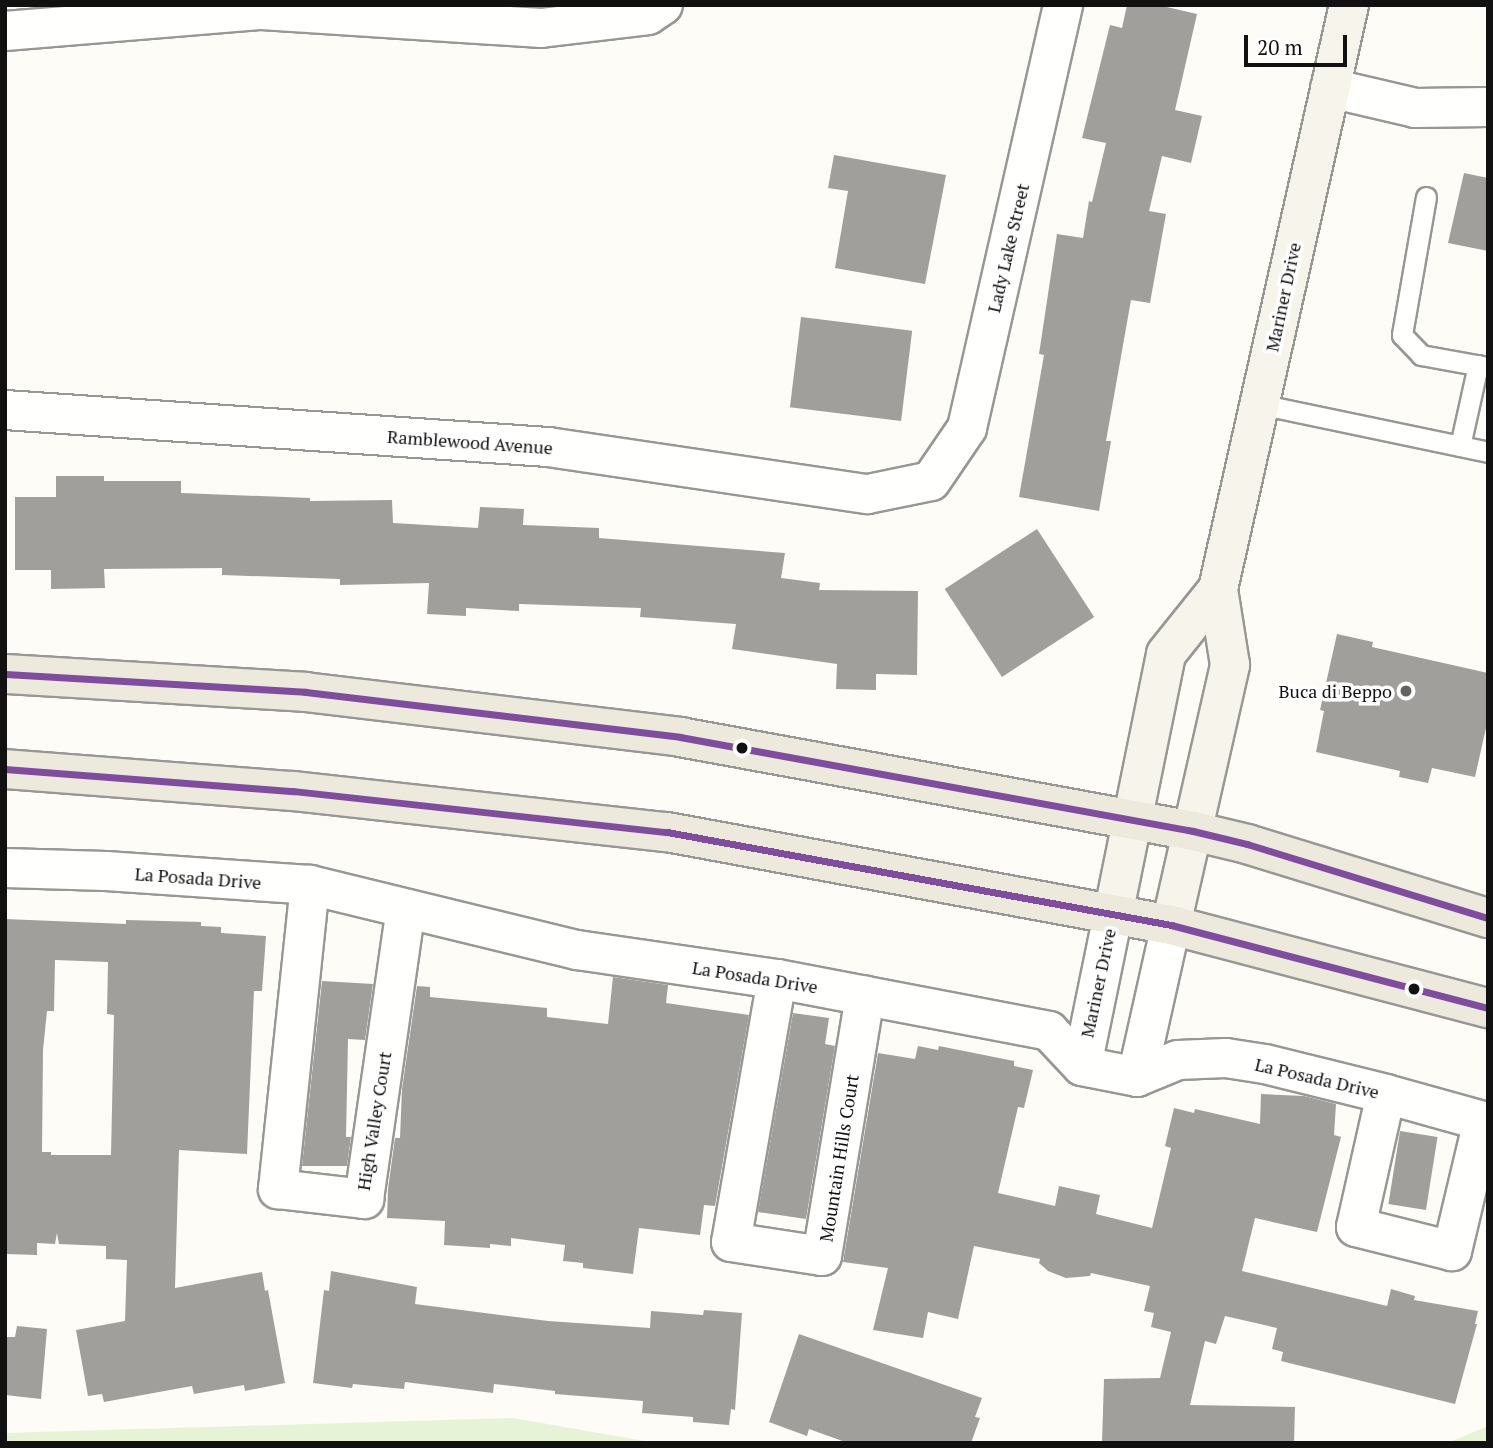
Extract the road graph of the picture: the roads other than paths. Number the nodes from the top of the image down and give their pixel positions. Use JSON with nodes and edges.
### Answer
{"nodes":[{"id":1,"x":663,"y":5,"type":"edge"},
{"id":2,"x":1063,"y":5,"type":"edge"},
{"id":3,"x":1349,"y":5,"type":"edge"},
{"id":4,"x":5,"y":31,"type":"edge"},
{"id":5,"x":1330,"y":88,"type":"junction"},
{"id":6,"x":1488,"y":107,"type":"edge"},
{"id":7,"x":1426,"y":197,"type":"dead end"},
{"id":8,"x":1483,"y":366,"type":"edge"},
{"id":9,"x":1259,"y":404,"type":"junction"},
{"id":10,"x":5,"y":410,"type":"edge"},
{"id":11,"x":1460,"y":446,"type":"junction"},
{"id":12,"x":1488,"y":452,"type":"edge"},
{"id":13,"x":931,"y":481,"type":"joint"},
{"id":14,"x":1218,"y":589,"type":"junction"},
{"id":15,"x":5,"y":674,"type":"edge"},
{"id":16,"x":5,"y":769,"type":"edge"},
{"id":17,"x":1132,"y":820,"type":"junction"},
{"id":18,"x":1192,"y":831,"type":"junction"},
{"id":19,"x":5,"y":868,"type":"edge"},
{"id":20,"x":310,"y":885,"type":"junction"},
{"id":21,"x":406,"y":909,"type":"junction"},
{"id":22,"x":1112,"y":915,"type":"junction"},
{"id":23,"x":1488,"y":918,"type":"edge"},
{"id":24,"x":1171,"y":925,"type":"junction"},
{"id":25,"x":777,"y":979,"type":"junction"},
{"id":26,"x":865,"y":996,"type":"junction"},
{"id":27,"x":1488,"y":1008,"type":"edge"},
{"id":28,"x":1082,"y":1066,"type":"junction"},
{"id":29,"x":1137,"y":1077,"type":"junction"},
{"id":30,"x":1386,"y":1094,"type":"junction"}],
"edges":[{"from":1,"to":4,"type":"street"},
{"from":2,"to":13,"type":"street","name":"Lady Lake Street"},
{"from":3,"to":5,"type":"street","name":"Mariner Drive"},
{"from":5,"to":6,"type":"street"},
{"from":5,"to":9,"type":"street","name":"Mariner Drive"},
{"from":7,"to":8,"type":"lane"},
{"from":8,"to":11,"type":"lane"},
{"from":9,"to":11,"type":"lane"},
{"from":9,"to":14,"type":"street","name":"Mariner Drive"},
{"from":10,"to":13,"type":"street","name":"Ramblewood Avenue"},
{"from":11,"to":12,"type":"lane"},
{"from":14,"to":17,"type":"street","name":"Mariner Drive"},
{"from":14,"to":18,"type":"street","name":"Mariner Drive"},
{"from":15,"to":17,"type":"main road"},
{"from":16,"to":22,"type":"main road"},
{"from":17,"to":18,"type":"main road"},
{"from":17,"to":22,"type":"street","name":"Mariner Drive"},
{"from":18,"to":23,"type":"main road"},
{"from":18,"to":24,"type":"street","name":"Mariner Drive"},
{"from":19,"to":20,"type":"street","name":"La Posada Drive"},
{"from":20,"to":21,"type":"street","name":"La Posada Drive"},
{"from":20,"to":21,"type":"street","name":"High Valley Court"},
{"from":21,"to":25,"type":"street","name":"La Posada Drive"},
{"from":22,"to":24,"type":"main road"},
{"from":22,"to":28,"type":"street","name":"Mariner Drive"},
{"from":24,"to":27,"type":"main road"},
{"from":24,"to":29,"type":"street","name":"Mariner Drive"},
{"from":25,"to":26,"type":"street","name":"La Posada Drive"},
{"from":25,"to":26,"type":"street","name":"Mountain Hills Court"},
{"from":26,"to":28,"type":"street","name":"La Posada Drive"},
{"from":28,"to":29,"type":"street"},
{"from":29,"to":30,"type":"street","name":"La Posada Drive"},
{"from":30,"to":30,"type":"street","name":"La Posada Drive"}]}
